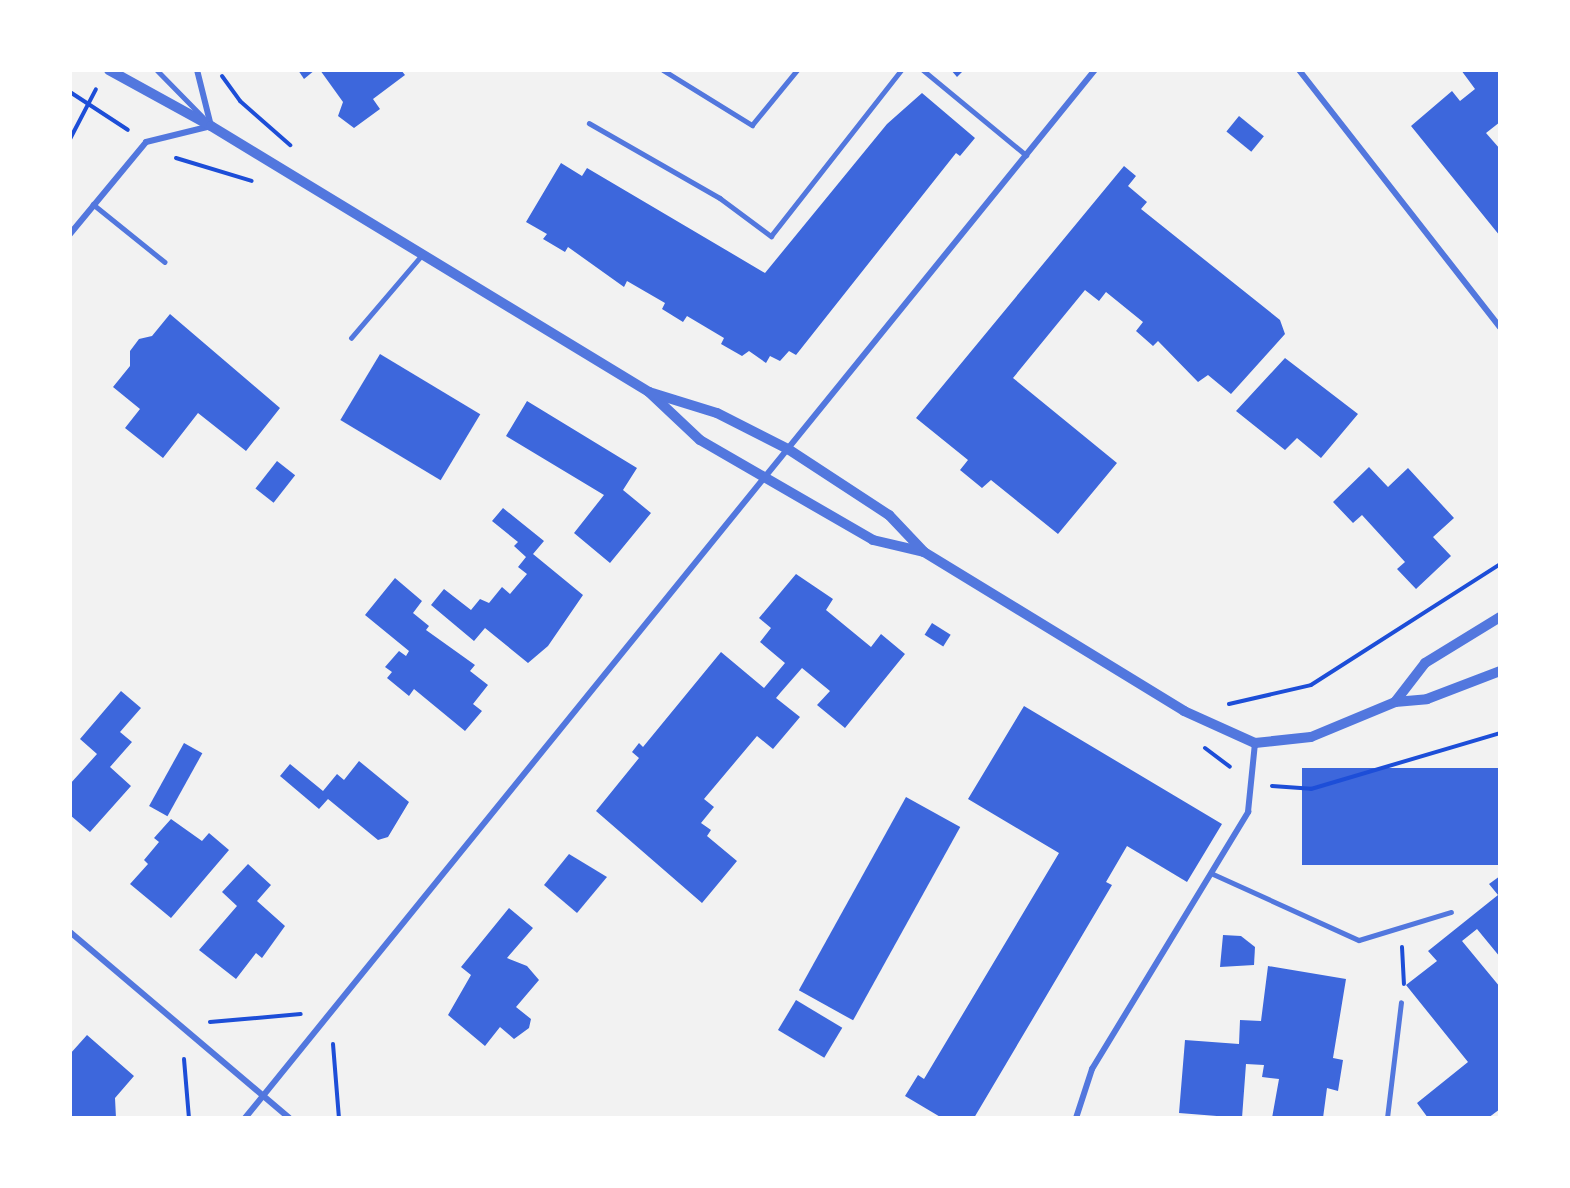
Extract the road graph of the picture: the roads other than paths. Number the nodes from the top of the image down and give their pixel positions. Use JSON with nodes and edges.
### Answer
{"nodes":[{"id":1,"x":109,"y":70,"type":"edge"},
{"id":2,"x":157,"y":70,"type":"edge"},
{"id":3,"x":197,"y":70,"type":"edge"},
{"id":4,"x":663,"y":70,"type":"edge"},
{"id":5,"x":796,"y":70,"type":"edge"},
{"id":6,"x":901,"y":70,"type":"edge"},
{"id":7,"x":923,"y":70,"type":"edge"},
{"id":8,"x":1299,"y":70,"type":"edge"},
{"id":9,"x":1094,"y":71,"type":"edge"},
{"id":10,"x":589,"y":123,"type":"dead end"},
{"id":11,"x":211,"y":126,"type":"junction"},
{"id":12,"x":1026,"y":155,"type":"junction"},
{"id":13,"x":93,"y":204,"type":"junction"},
{"id":14,"x":70,"y":234,"type":"edge"},
{"id":15,"x":420,"y":256,"type":"junction"},
{"id":16,"x":165,"y":262,"type":"dead end"},
{"id":17,"x":1500,"y":327,"type":"edge"},
{"id":18,"x":351,"y":338,"type":"dead end"},
{"id":19,"x":649,"y":392,"type":"junction"},
{"id":20,"x":788,"y":449,"type":"junction"},
{"id":21,"x":765,"y":478,"type":"junction"},
{"id":22,"x":924,"y":552,"type":"junction"},
{"id":23,"x":1500,"y":617,"type":"edge"},
{"id":24,"x":1500,"y":671,"type":"edge"},
{"id":25,"x":1395,"y":702,"type":"junction"},
{"id":26,"x":1255,"y":743,"type":"junction"},
{"id":27,"x":1211,"y":873,"type":"junction"},
{"id":28,"x":1451,"y":912,"type":"dead end"},
{"id":29,"x":70,"y":932,"type":"edge"},
{"id":30,"x":1401,"y":1003,"type":"road end"},
{"id":31,"x":263,"y":1094,"type":"junction"},
{"id":32,"x":244,"y":1118,"type":"edge"},
{"id":33,"x":289,"y":1118,"type":"edge"},
{"id":34,"x":1077,"y":1118,"type":"edge"},
{"id":35,"x":1387,"y":1118,"type":"edge"}],
"edges":[{"from":1,"to":11,"type":"street"},
{"from":2,"to":11,"type":"lane"},
{"from":3,"to":11,"type":"street"},
{"from":4,"to":5,"type":"lane"},
{"from":6,"to":10,"type":"lane"},
{"from":7,"to":12,"type":"lane"},
{"from":8,"to":17,"type":"street"},
{"from":9,"to":12,"type":"street"},
{"from":11,"to":13,"type":"street"},
{"from":11,"to":15,"type":"street"},
{"from":12,"to":20,"type":"street"},
{"from":13,"to":14,"type":"street"},
{"from":13,"to":16,"type":"lane"},
{"from":15,"to":18,"type":"lane"},
{"from":15,"to":19,"type":"street"},
{"from":19,"to":20,"type":"street"},
{"from":19,"to":21,"type":"street"},
{"from":20,"to":21,"type":"street"},
{"from":20,"to":22,"type":"street"},
{"from":21,"to":22,"type":"street"},
{"from":21,"to":31,"type":"street"},
{"from":22,"to":26,"type":"street"},
{"from":23,"to":25,"type":"street"},
{"from":24,"to":25,"type":"street"},
{"from":25,"to":26,"type":"street"},
{"from":26,"to":27,"type":"street"},
{"from":27,"to":28,"type":"lane"},
{"from":27,"to":34,"type":"street"},
{"from":29,"to":31,"type":"street"},
{"from":30,"to":35,"type":"lane"},
{"from":31,"to":32,"type":"street"},
{"from":31,"to":33,"type":"street"}]}
